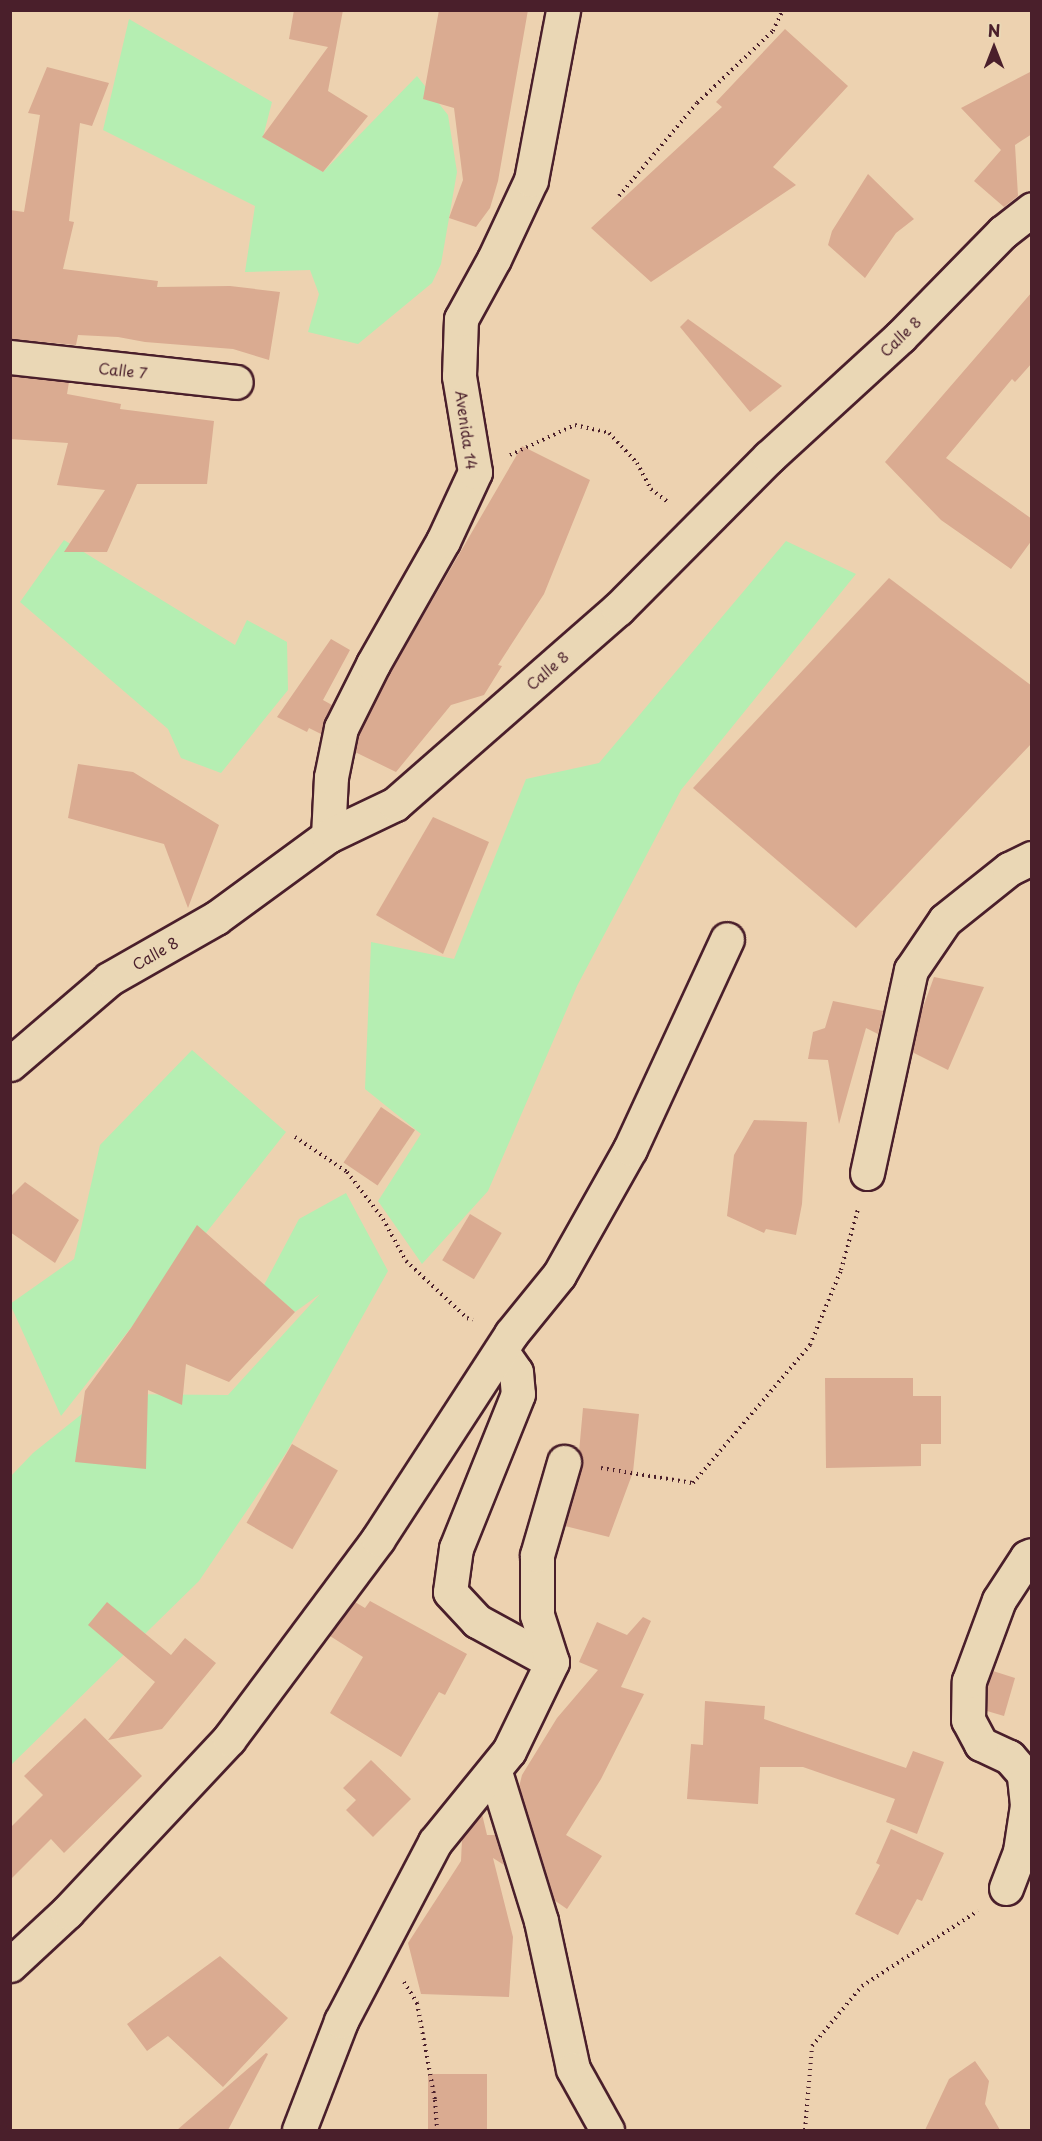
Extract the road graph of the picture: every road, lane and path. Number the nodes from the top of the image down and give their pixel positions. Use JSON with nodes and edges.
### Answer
{"nodes":[{"id":1,"x":563,"y":10,"type":"edge"},
{"id":2,"x":783,"y":10,"type":"edge"},
{"id":3,"x":619,"y":196,"type":"dead end"},
{"id":4,"x":1032,"y":209,"type":"edge"},
{"id":5,"x":10,"y":357,"type":"edge"},
{"id":6,"x":236,"y":382,"type":"dead end"},
{"id":7,"x":475,"y":472,"type":"junction"},
{"id":8,"x":699,"y":525,"type":"junction"},
{"id":9,"x":328,"y":836,"type":"junction"},
{"id":10,"x":1032,"y":858,"type":"edge"},
{"id":11,"x":728,"y":939,"type":"dead end"},
{"id":12,"x":10,"y":1064,"type":"edge"},
{"id":13,"x":295,"y":1137,"type":"dead end"},
{"id":14,"x":867,"y":1173,"type":"joint"},
{"id":15,"x":507,"y":1343,"type":"junction"},
{"id":16,"x":564,"y":1462,"type":"joint"},
{"id":17,"x":1032,"y":1555,"type":"edge"},
{"id":18,"x":552,"y":1662,"type":"junction"},
{"id":19,"x":495,"y":1772,"type":"junction"},
{"id":20,"x":1006,"y":1887,"type":"joint"},
{"id":21,"x":382,"y":1945,"type":"junction"},
{"id":22,"x":10,"y":1965,"type":"edge"},
{"id":23,"x":298,"y":2130,"type":"edge"},
{"id":24,"x":437,"y":2130,"type":"edge"},
{"id":25,"x":607,"y":2130,"type":"edge"},
{"id":26,"x":805,"y":2130,"type":"edge"}],
"edges":[{"from":1,"to":7,"type":"street","name":"Avenida 14"},
{"from":2,"to":3,"type":"path"},
{"from":4,"to":8,"type":"street","name":"Calle 8"},
{"from":5,"to":6,"type":"street","name":"Calle 7"},
{"from":7,"to":8,"type":"path"},
{"from":7,"to":9,"type":"street","name":"Avenida 14"},
{"from":8,"to":9,"type":"street","name":"Calle 8"},
{"from":9,"to":12,"type":"street","name":"Calle 8"},
{"from":10,"to":14,"type":"street"},
{"from":11,"to":15,"type":"street"},
{"from":13,"to":15,"type":"path"},
{"from":14,"to":16,"type":"path"},
{"from":15,"to":18,"type":"street"},
{"from":15,"to":22,"type":"street"},
{"from":16,"to":18,"type":"street"},
{"from":17,"to":20,"type":"street"},
{"from":18,"to":19,"type":"street"},
{"from":19,"to":21,"type":"street"},
{"from":19,"to":25,"type":"street"},
{"from":20,"to":26,"type":"path"},
{"from":21,"to":23,"type":"street"},
{"from":21,"to":24,"type":"path"}]}
